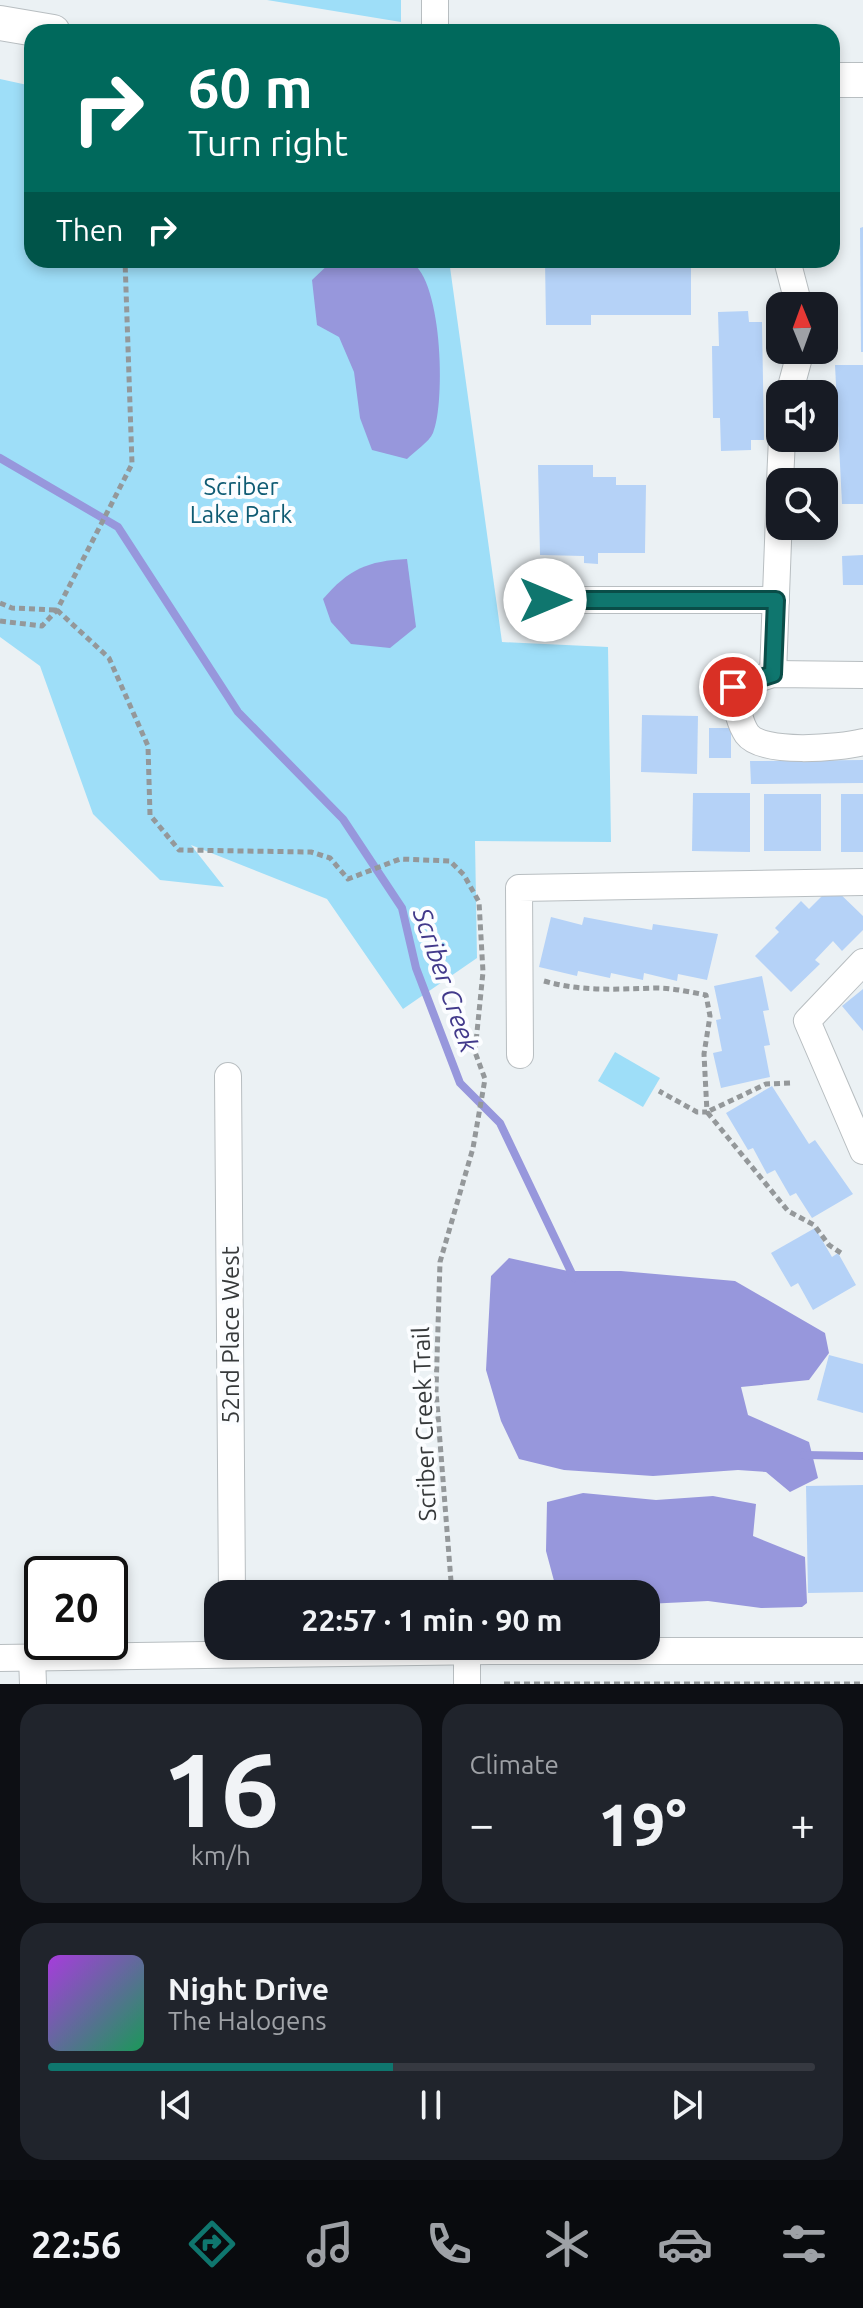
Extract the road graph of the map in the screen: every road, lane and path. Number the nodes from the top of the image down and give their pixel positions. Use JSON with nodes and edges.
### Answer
{"nodes":[{"id":1,"x":435,"y":0,"type":"edge"},
{"id":2,"x":0,"y":23,"type":"edge"},
{"id":3,"x":435,"y":24,"type":"edge"},
{"id":4,"x":24,"y":27,"type":"edge"},
{"id":5,"x":840,"y":80,"type":"edge"},
{"id":6,"x":863,"y":80,"type":"edge"},
{"id":7,"x":125,"y":268,"type":"edge"},
{"id":8,"x":789,"y":268,"type":"edge"},
{"id":9,"x":795,"y":292,"type":"edge"},
{"id":10,"x":778,"y":540,"type":"edge"},
{"id":11,"x":545,"y":600,"type":"dead end"},
{"id":12,"x":776,"y":600,"type":"junction"},
{"id":13,"x":0,"y":603,"type":"edge"},
{"id":14,"x":57,"y":610,"type":"junction"},
{"id":15,"x":0,"y":621,"type":"edge"},
{"id":16,"x":773,"y":674,"type":"junction"},
{"id":17,"x":863,"y":675,"type":"edge"},
{"id":18,"x":863,"y":742,"type":"edge"},
{"id":19,"x":863,"y":882,"type":"edge"},
{"id":20,"x":863,"y":962,"type":"edge"},
{"id":21,"x":520,"y":975,"type":"junction"},
{"id":22,"x":520,"y":1055,"type":"dead end"},
{"id":23,"x":228,"y":1076,"type":"dead end"},
{"id":24,"x":790,"y":1083,"type":"dead end"},
{"id":25,"x":659,"y":1091,"type":"dead end"},
{"id":26,"x":707,"y":1112,"type":"junction"},
{"id":27,"x":863,"y":1151,"type":"edge"},
{"id":28,"x":841,"y":1253,"type":"dead end"},
{"id":29,"x":232,"y":1580,"type":"edge"},
{"id":30,"x":451,"y":1580,"type":"edge"},
{"id":31,"x":204,"y":1651,"type":"edge"},
{"id":32,"x":660,"y":1651,"type":"edge"},
{"id":33,"x":863,"y":1651,"type":"edge"},
{"id":34,"x":128,"y":1654,"type":"edge"},
{"id":35,"x":24,"y":1657,"type":"edge"},
{"id":36,"x":0,"y":1658,"type":"edge"},
{"id":37,"x":32,"y":1660,"type":"edge"},
{"id":38,"x":467,"y":1660,"type":"edge"},
{"id":39,"x":33,"y":1684,"type":"edge"},
{"id":40,"x":467,"y":1684,"type":"edge"},
{"id":41,"x":504,"y":1684,"type":"edge"},
{"id":42,"x":863,"y":1684,"type":"edge"}],
"edges":[{"from":1,"to":3,"type":"street"},
{"from":2,"to":4,"type":"main road"},
{"from":5,"to":6,"type":"main road"},
{"from":7,"to":14,"type":"path"},
{"from":8,"to":9,"type":"street"},
{"from":10,"to":12,"type":"street"},
{"from":11,"to":12,"type":"street"},
{"from":12,"to":16,"type":"street"},
{"from":13,"to":14,"type":"path"},
{"from":14,"to":15,"type":"path"},
{"from":14,"to":30,"type":"path","name":"Scriber Creek Trail"},
{"from":16,"to":17,"type":"street"},
{"from":16,"to":18,"type":"street"},
{"from":19,"to":21,"type":"street"},
{"from":20,"to":27,"type":"street"},
{"from":21,"to":22,"type":"street"},
{"from":21,"to":26,"type":"path"},
{"from":23,"to":29,"type":"street","name":"52nd Place West"},
{"from":24,"to":26,"type":"path"},
{"from":25,"to":26,"type":"path"},
{"from":26,"to":28,"type":"path"},
{"from":31,"to":34,"type":"street"},
{"from":32,"to":33,"type":"street"},
{"from":35,"to":36,"type":"street"},
{"from":37,"to":39,"type":"street"},
{"from":38,"to":40,"type":"street"},
{"from":41,"to":42,"type":"path"}]}
